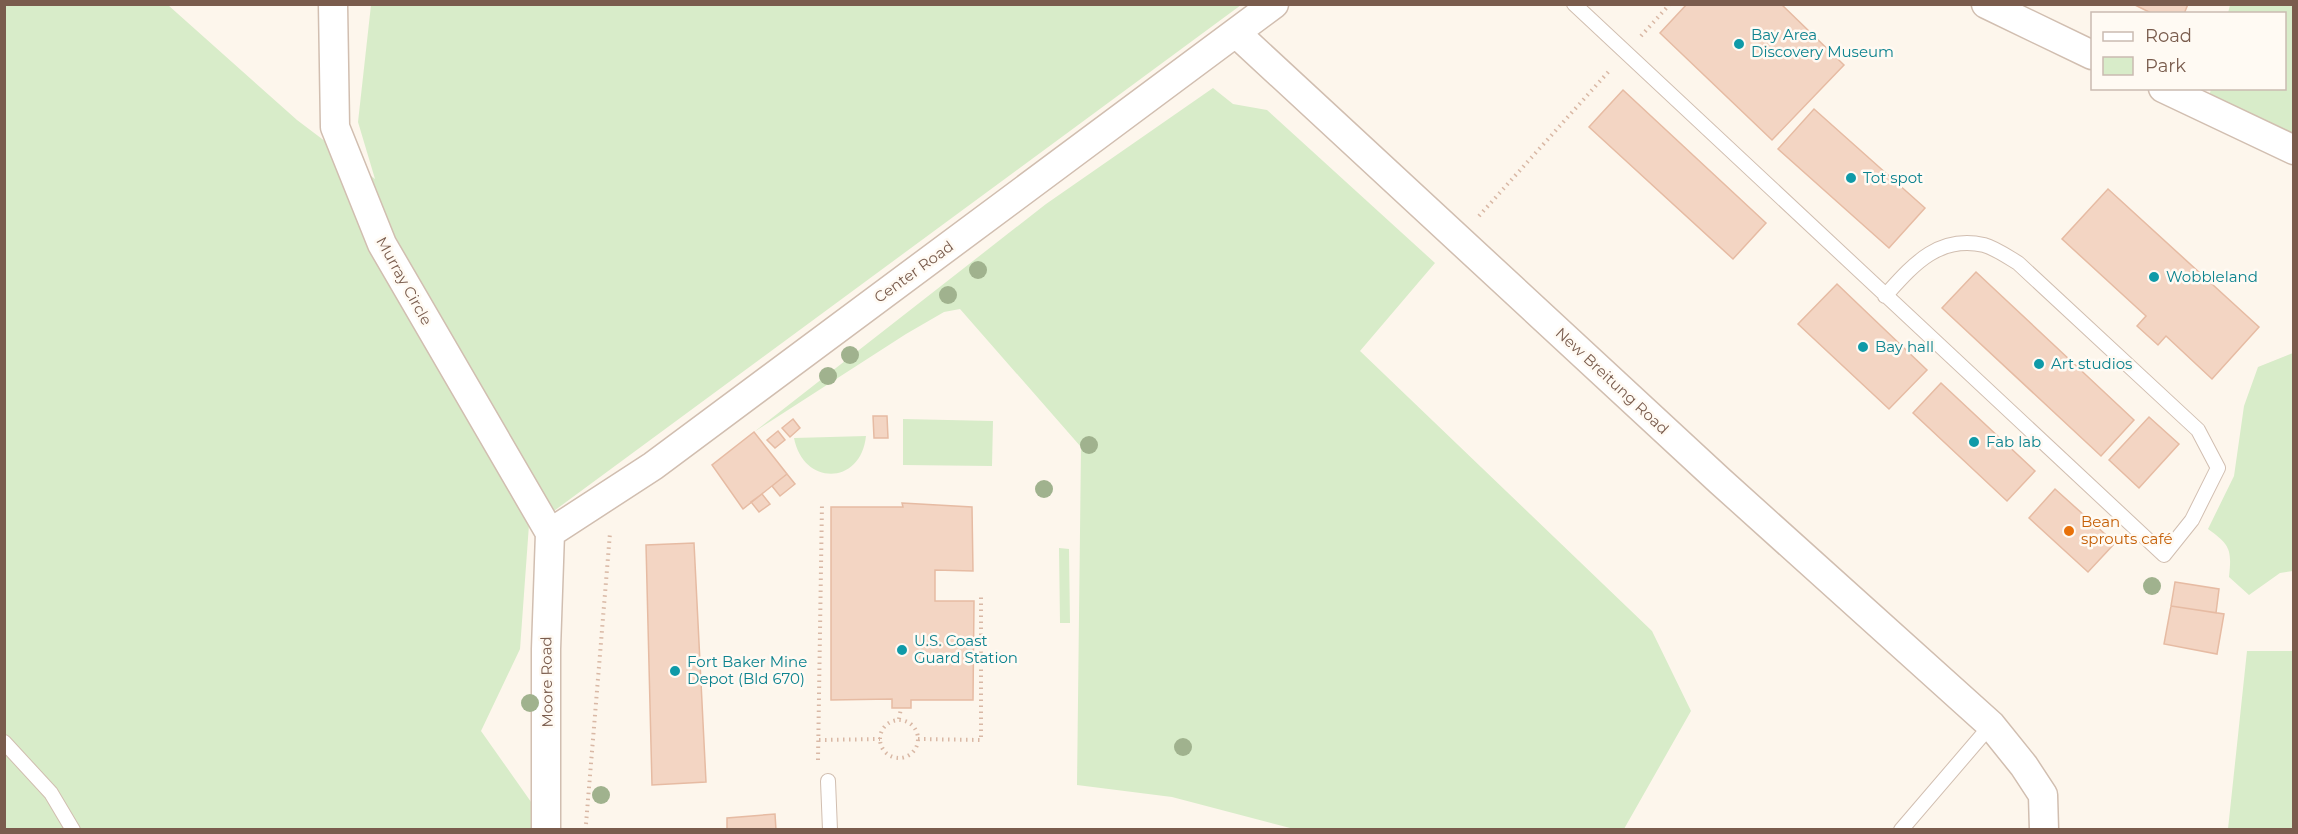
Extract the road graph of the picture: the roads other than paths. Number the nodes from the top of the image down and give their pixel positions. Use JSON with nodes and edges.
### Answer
{"nodes":[{"id":1,"x":333,"y":4,"type":"edge"},
{"id":2,"x":1274,"y":4,"type":"edge"},
{"id":3,"x":1574,"y":4,"type":"edge"},
{"id":4,"x":1986,"y":4,"type":"edge"},
{"id":5,"x":1236,"y":33,"type":"junction"},
{"id":6,"x":2091,"y":55,"type":"edge"},
{"id":7,"x":2167,"y":90,"type":"edge"},
{"id":8,"x":2294,"y":150,"type":"edge"},
{"id":9,"x":1885,"y":296,"type":"junction"},
{"id":10,"x":550,"y":533,"type":"junction"},
{"id":11,"x":1991,"y":725,"type":"junction"},
{"id":12,"x":4,"y":742,"type":"edge"},
{"id":13,"x":823,"y":776,"type":"road end"},
{"id":14,"x":73,"y":830,"type":"edge"},
{"id":15,"x":546,"y":830,"type":"edge"},
{"id":16,"x":830,"y":830,"type":"edge"},
{"id":17,"x":1901,"y":830,"type":"edge"},
{"id":18,"x":2044,"y":830,"type":"edge"}],
"edges":[{"from":1,"to":10,"type":"street","name":"Murray Circle"},
{"from":2,"to":5,"type":"street","name":"Center Road"},
{"from":3,"to":9,"type":"lane"},
{"from":4,"to":6,"type":"street"},
{"from":5,"to":10,"type":"street","name":"Center Road"},
{"from":5,"to":11,"type":"street","name":"New Breitung Road"},
{"from":7,"to":8,"type":"street"},
{"from":9,"to":9,"type":"lane"},
{"from":10,"to":15,"type":"street","name":"Moore Road"},
{"from":11,"to":17,"type":"lane"},
{"from":11,"to":18,"type":"street","name":"New Breitung Road"},
{"from":12,"to":14,"type":"lane"},
{"from":13,"to":16,"type":"lane"}]}
